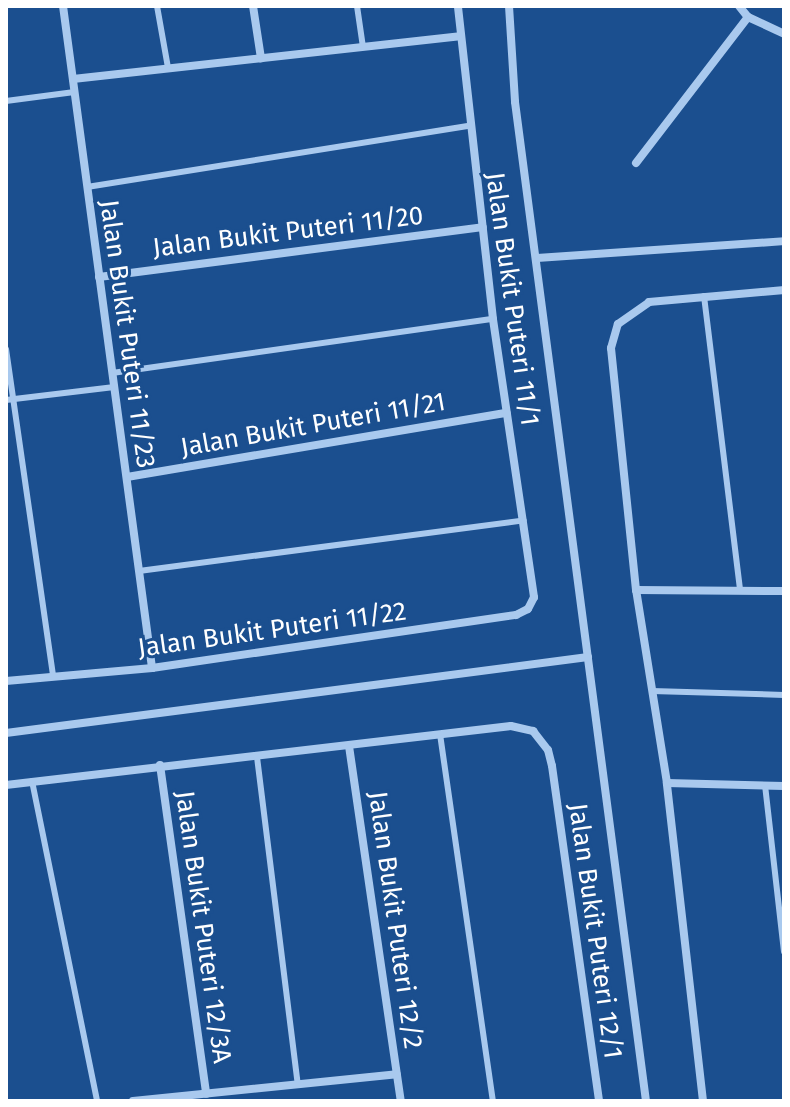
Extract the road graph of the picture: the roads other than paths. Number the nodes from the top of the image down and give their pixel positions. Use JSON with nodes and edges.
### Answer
{"nodes":[{"id":1,"x":63,"y":6,"type":"edge"},
{"id":2,"x":157,"y":6,"type":"edge"},
{"id":3,"x":253,"y":6,"type":"edge"},
{"id":4,"x":357,"y":6,"type":"edge"},
{"id":5,"x":458,"y":6,"type":"edge"},
{"id":6,"x":509,"y":6,"type":"edge"},
{"id":7,"x":739,"y":6,"type":"edge"},
{"id":8,"x":748,"y":17,"type":"junction"},
{"id":9,"x":784,"y":34,"type":"edge"},
{"id":10,"x":460,"y":36,"type":"junction"},
{"id":11,"x":363,"y":47,"type":"junction"},
{"id":12,"x":261,"y":58,"type":"junction"},
{"id":13,"x":168,"y":68,"type":"junction"},
{"id":14,"x":73,"y":79,"type":"junction"},
{"id":15,"x":74,"y":92,"type":"junction"},
{"id":16,"x":6,"y":101,"type":"edge"},
{"id":17,"x":469,"y":126,"type":"junction"},
{"id":18,"x":636,"y":163,"type":"dead end"},
{"id":19,"x":87,"y":187,"type":"junction"},
{"id":20,"x":483,"y":227,"type":"junction"},
{"id":21,"x":784,"y":241,"type":"edge"},
{"id":22,"x":537,"y":258,"type":"junction"},
{"id":23,"x":99,"y":277,"type":"junction"},
{"id":24,"x":784,"y":290,"type":"edge"},
{"id":25,"x":704,"y":295,"type":"junction"},
{"id":26,"x":493,"y":319,"type":"junction"},
{"id":27,"x":6,"y":349,"type":"edge"},
{"id":28,"x":112,"y":373,"type":"junction"},
{"id":29,"x":114,"y":387,"type":"junction"},
{"id":30,"x":10,"y":400,"type":"edge"},
{"id":31,"x":507,"y":413,"type":"junction"},
{"id":32,"x":127,"y":477,"type":"junction"},
{"id":33,"x":524,"y":520,"type":"junction"},
{"id":34,"x":139,"y":571,"type":"junction"},
{"id":35,"x":636,"y":590,"type":"junction"},
{"id":36,"x":740,"y":590,"type":"junction"},
{"id":37,"x":784,"y":591,"type":"edge"},
{"id":38,"x":534,"y":597,"type":"joint"},
{"id":39,"x":588,"y":657,"type":"junction"},
{"id":40,"x":152,"y":668,"type":"junction"},
{"id":41,"x":53,"y":677,"type":"junction"},
{"id":42,"x":6,"y":681,"type":"edge"},
{"id":43,"x":652,"y":691,"type":"junction"},
{"id":44,"x":784,"y":695,"type":"edge"},
{"id":45,"x":6,"y":733,"type":"edge"},
{"id":46,"x":440,"y":734,"type":"junction"},
{"id":47,"x":349,"y":746,"type":"junction"},
{"id":48,"x":257,"y":757,"type":"junction"},
{"id":49,"x":160,"y":765,"type":"junction"},
{"id":50,"x":32,"y":781,"type":"junction"},
{"id":51,"x":667,"y":783,"type":"junction"},
{"id":52,"x":6,"y":785,"type":"edge"},
{"id":53,"x":765,"y":785,"type":"junction"},
{"id":54,"x":784,"y":786,"type":"edge"},
{"id":55,"x":784,"y":952,"type":"edge"},
{"id":56,"x":397,"y":1074,"type":"junction"},
{"id":57,"x":298,"y":1084,"type":"junction"},
{"id":58,"x":206,"y":1094,"type":"junction"},
{"id":59,"x":97,"y":1101,"type":"edge"},
{"id":60,"x":133,"y":1101,"type":"edge"},
{"id":61,"x":401,"y":1101,"type":"edge"},
{"id":62,"x":493,"y":1101,"type":"edge"},
{"id":63,"x":599,"y":1101,"type":"edge"},
{"id":64,"x":646,"y":1101,"type":"edge"},
{"id":65,"x":703,"y":1101,"type":"edge"}],
"edges":[{"from":1,"to":14,"type":"street","name":"Jalan Bukit Puteri 11/23"},
{"from":2,"to":13,"type":"lane"},
{"from":3,"to":12,"type":"street"},
{"from":4,"to":11,"type":"lane"},
{"from":5,"to":10,"type":"street","name":"Jalan Bukit Puteri 11/1"},
{"from":6,"to":22,"type":"street"},
{"from":7,"to":8,"type":"street"},
{"from":8,"to":9,"type":"street"},
{"from":8,"to":18,"type":"street"},
{"from":10,"to":11,"type":"street"},
{"from":10,"to":17,"type":"street","name":"Jalan Bukit Puteri 11/1"},
{"from":11,"to":12,"type":"street"},
{"from":12,"to":13,"type":"street"},
{"from":13,"to":14,"type":"street"},
{"from":14,"to":15,"type":"street","name":"Jalan Bukit Puteri 11/23"},
{"from":15,"to":16,"type":"lane"},
{"from":15,"to":19,"type":"street","name":"Jalan Bukit Puteri 11/23"},
{"from":17,"to":19,"type":"lane"},
{"from":17,"to":20,"type":"street","name":"Jalan Bukit Puteri 11/1"},
{"from":19,"to":23,"type":"street","name":"Jalan Bukit Puteri 11/23"},
{"from":20,"to":23,"type":"street","name":"Jalan Bukit Puteri 11/20"},
{"from":20,"to":26,"type":"street","name":"Jalan Bukit Puteri 11/1"},
{"from":21,"to":22,"type":"street"},
{"from":22,"to":39,"type":"street"},
{"from":23,"to":28,"type":"street","name":"Jalan Bukit Puteri 11/23"},
{"from":24,"to":25,"type":"street"},
{"from":25,"to":35,"type":"street"},
{"from":25,"to":36,"type":"lane"},
{"from":26,"to":28,"type":"lane"},
{"from":26,"to":31,"type":"street","name":"Jalan Bukit Puteri 11/1"},
{"from":27,"to":30,"type":"lane"},
{"from":28,"to":29,"type":"street","name":"Jalan Bukit Puteri 11/23"},
{"from":29,"to":30,"type":"lane"},
{"from":29,"to":32,"type":"street","name":"Jalan Bukit Puteri 11/23"},
{"from":30,"to":41,"type":"lane"},
{"from":31,"to":32,"type":"street","name":"Jalan Bukit Puteri 11/21"},
{"from":31,"to":33,"type":"street","name":"Jalan Bukit Puteri 11/1"},
{"from":32,"to":34,"type":"street","name":"Jalan Bukit Puteri 11/23"},
{"from":33,"to":34,"type":"lane"},
{"from":33,"to":38,"type":"street","name":"Jalan Bukit Puteri 11/1"},
{"from":34,"to":40,"type":"street","name":"Jalan Bukit Puteri 11/23"},
{"from":35,"to":36,"type":"street"},
{"from":35,"to":43,"type":"street"},
{"from":36,"to":37,"type":"street"},
{"from":38,"to":40,"type":"street","name":"Jalan Bukit Puteri 11/22"},
{"from":39,"to":45,"type":"street"},
{"from":39,"to":64,"type":"street"},
{"from":40,"to":41,"type":"street","name":"Jalan Bukit Puteri 11/22"},
{"from":41,"to":42,"type":"street","name":"Jalan Bukit Puteri 11/22"},
{"from":43,"to":44,"type":"lane"},
{"from":43,"to":51,"type":"street"},
{"from":46,"to":47,"type":"street"},
{"from":46,"to":62,"type":"lane"},
{"from":46,"to":63,"type":"street","name":"Jalan Bukit Puteri 12/1"},
{"from":47,"to":48,"type":"street"},
{"from":47,"to":56,"type":"street","name":"Jalan Bukit Puteri 12/2"},
{"from":48,"to":49,"type":"street"},
{"from":48,"to":57,"type":"lane"},
{"from":49,"to":50,"type":"street"},
{"from":49,"to":58,"type":"street","name":"Jalan Bukit Puteri 12/3A"},
{"from":50,"to":52,"type":"street"},
{"from":50,"to":59,"type":"lane"},
{"from":51,"to":53,"type":"street"},
{"from":51,"to":65,"type":"street"},
{"from":53,"to":54,"type":"street"},
{"from":53,"to":55,"type":"lane"},
{"from":56,"to":57,"type":"street"},
{"from":56,"to":61,"type":"street","name":"Jalan Bukit Puteri 12/2"},
{"from":57,"to":58,"type":"street"},
{"from":58,"to":60,"type":"street"}]}
